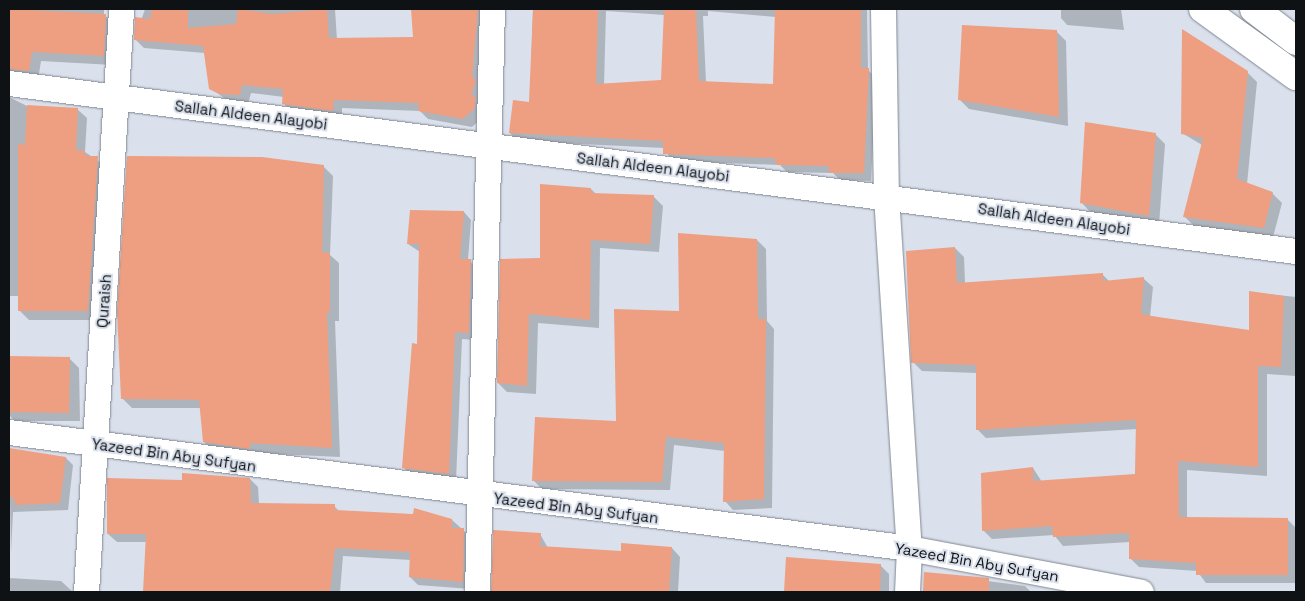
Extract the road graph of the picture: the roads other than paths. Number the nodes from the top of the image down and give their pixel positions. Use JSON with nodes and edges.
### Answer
{"nodes":[{"id":1,"x":121,"y":9,"type":"edge"},
{"id":2,"x":492,"y":9,"type":"edge"},
{"id":3,"x":883,"y":9,"type":"edge"},
{"id":4,"x":1203,"y":9,"type":"edge"},
{"id":5,"x":1254,"y":9,"type":"edge"},
{"id":6,"x":1296,"y":41,"type":"edge"},
{"id":7,"x":1296,"y":76,"type":"edge"},
{"id":8,"x":9,"y":83,"type":"edge"},
{"id":9,"x":117,"y":97,"type":"junction"},
{"id":10,"x":486,"y":146,"type":"junction"},
{"id":11,"x":886,"y":196,"type":"junction"},
{"id":12,"x":1296,"y":251,"type":"edge"},
{"id":13,"x":9,"y":432,"type":"edge"},
{"id":14,"x":95,"y":444,"type":"junction"},
{"id":15,"x":482,"y":496,"type":"junction"},
{"id":16,"x":910,"y":548,"type":"junction"},
{"id":17,"x":86,"y":592,"type":"edge"},
{"id":18,"x":476,"y":592,"type":"edge"},
{"id":19,"x":908,"y":592,"type":"edge"},
{"id":20,"x":1141,"y":592,"type":"edge"}],
"edges":[{"from":1,"to":9,"type":"street","name":"Quraish"},
{"from":2,"to":10,"type":"street"},
{"from":3,"to":11,"type":"street"},
{"from":4,"to":7,"type":"main road"},
{"from":5,"to":6,"type":"main road"},
{"from":8,"to":9,"type":"street","name":"Sallah Aldeen Alayobi"},
{"from":9,"to":10,"type":"street","name":"Sallah Aldeen Alayobi"},
{"from":9,"to":14,"type":"street","name":"Quraish"},
{"from":10,"to":11,"type":"street","name":"Sallah Aldeen Alayobi"},
{"from":10,"to":15,"type":"street"},
{"from":11,"to":12,"type":"street","name":"Sallah Aldeen Alayobi"},
{"from":11,"to":16,"type":"street"},
{"from":13,"to":14,"type":"street","name":"Yazeed Bin Aby Sufyan"},
{"from":14,"to":15,"type":"street","name":"Yazeed Bin Aby Sufyan"},
{"from":14,"to":17,"type":"street","name":"Quraish"},
{"from":15,"to":16,"type":"street","name":"Yazeed Bin Aby Sufyan"},
{"from":15,"to":18,"type":"street"},
{"from":16,"to":19,"type":"street"},
{"from":16,"to":20,"type":"street","name":"Yazeed Bin Aby Sufyan"}]}
